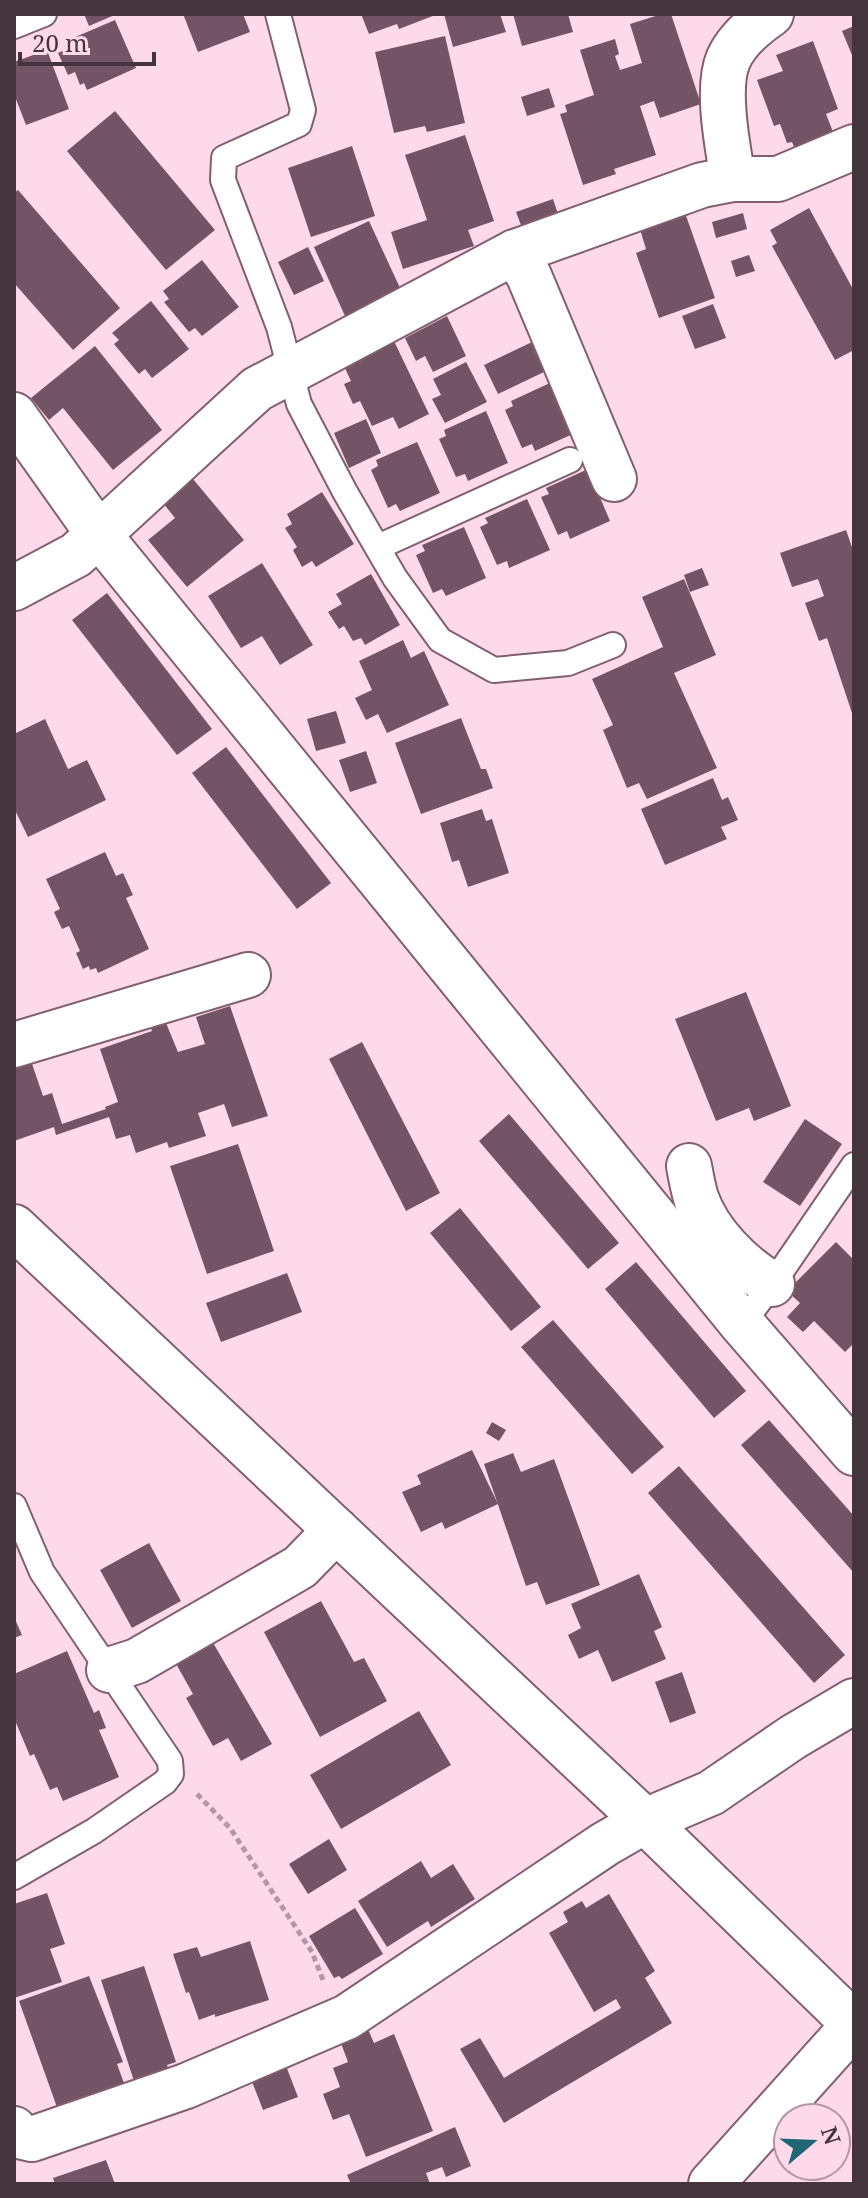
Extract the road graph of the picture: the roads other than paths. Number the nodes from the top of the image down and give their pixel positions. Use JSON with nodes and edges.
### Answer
{"nodes":[{"id":1,"x":44,"y":14,"type":"edge"},
{"id":2,"x":278,"y":14,"type":"edge"},
{"id":3,"x":771,"y":14,"type":"edge"},
{"id":4,"x":14,"y":26,"type":"edge"},
{"id":5,"x":854,"y":147,"type":"edge"},
{"id":6,"x":733,"y":179,"type":"junction"},
{"id":7,"x":515,"y":252,"type":"junction"},
{"id":8,"x":289,"y":372,"type":"junction"},
{"id":9,"x":14,"y":415,"type":"edge"},
{"id":10,"x":570,"y":460,"type":"dead end"},
{"id":11,"x":614,"y":479,"type":"dead end"},
{"id":12,"x":99,"y":535,"type":"junction"},
{"id":13,"x":378,"y":547,"type":"junction"},
{"id":14,"x":14,"y":588,"type":"edge"},
{"id":15,"x":613,"y":645,"type":"dead end"},
{"id":16,"x":248,"y":975,"type":"dead end"},
{"id":17,"x":14,"y":1045,"type":"edge"},
{"id":18,"x":854,"y":1165,"type":"edge"},
{"id":19,"x":689,"y":1166,"type":"dead end"},
{"id":20,"x":14,"y":1227,"type":"edge"},
{"id":21,"x":772,"y":1284,"type":"junction"},
{"id":22,"x":742,"y":1324,"type":"junction"},
{"id":23,"x":854,"y":1453,"type":"edge"},
{"id":24,"x":14,"y":1506,"type":"edge"},
{"id":25,"x":336,"y":1530,"type":"junction"},
{"id":26,"x":109,"y":1670,"type":"junction"},
{"id":27,"x":854,"y":1701,"type":"edge"},
{"id":28,"x":645,"y":1821,"type":"junction"},
{"id":29,"x":14,"y":1877,"type":"edge"},
{"id":30,"x":854,"y":2024,"type":"edge"},
{"id":31,"x":14,"y":2129,"type":"edge"},
{"id":32,"x":711,"y":2184,"type":"edge"}],
"edges":[{"from":1,"to":4,"type":"lane"},
{"from":2,"to":8,"type":"lane"},
{"from":3,"to":6,"type":"street"},
{"from":5,"to":6,"type":"street"},
{"from":6,"to":7,"type":"street"},
{"from":7,"to":8,"type":"street"},
{"from":7,"to":11,"type":"street"},
{"from":8,"to":12,"type":"street"},
{"from":8,"to":13,"type":"lane"},
{"from":9,"to":12,"type":"street"},
{"from":10,"to":13,"type":"lane"},
{"from":12,"to":14,"type":"street"},
{"from":12,"to":22,"type":"street"},
{"from":13,"to":15,"type":"lane"},
{"from":16,"to":17,"type":"street"},
{"from":18,"to":21,"type":"lane"},
{"from":19,"to":21,"type":"street"},
{"from":20,"to":25,"type":"street"},
{"from":21,"to":22,"type":"lane"},
{"from":22,"to":23,"type":"street"},
{"from":24,"to":26,"type":"lane"},
{"from":25,"to":26,"type":"street"},
{"from":25,"to":28,"type":"street"},
{"from":26,"to":29,"type":"lane"},
{"from":27,"to":28,"type":"street"},
{"from":28,"to":30,"type":"street"},
{"from":28,"to":31,"type":"street"},
{"from":30,"to":32,"type":"street"}]}
